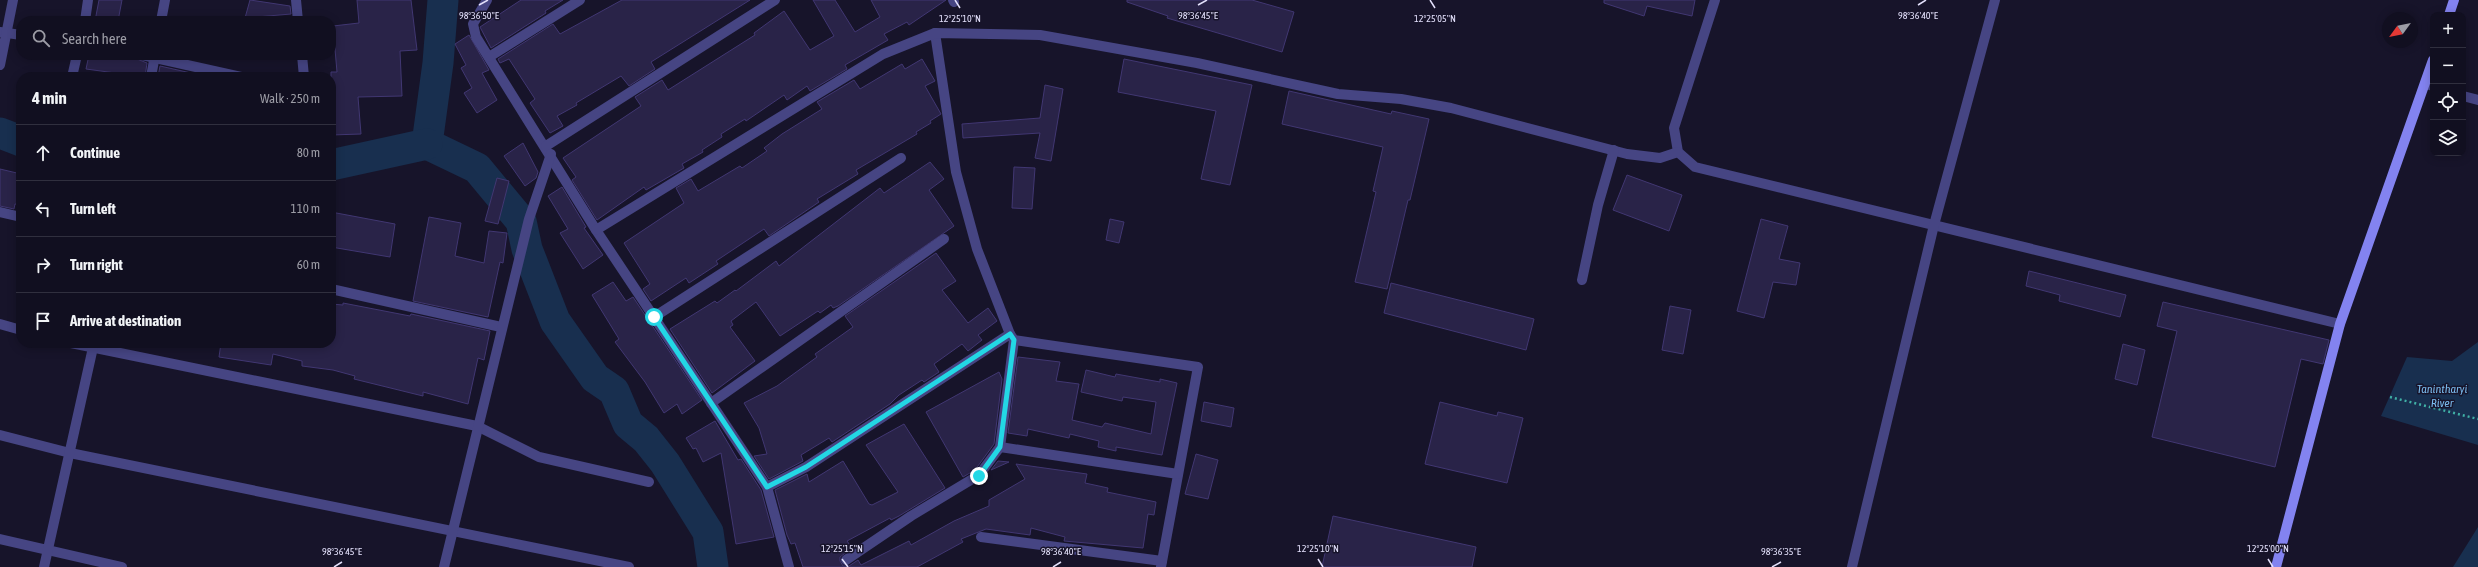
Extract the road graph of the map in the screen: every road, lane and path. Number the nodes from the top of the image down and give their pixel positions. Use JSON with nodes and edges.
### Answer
{"nodes":[{"id":1,"x":13,"y":0,"type":"edge"},
{"id":2,"x":88,"y":0,"type":"edge"},
{"id":3,"x":165,"y":0,"type":"edge"},
{"id":4,"x":296,"y":0,"type":"edge"},
{"id":5,"x":487,"y":0,"type":"edge"},
{"id":6,"x":580,"y":0,"type":"edge"},
{"id":7,"x":775,"y":0,"type":"edge"},
{"id":8,"x":1715,"y":0,"type":"edge"},
{"id":9,"x":1996,"y":0,"type":"edge"},
{"id":10,"x":2454,"y":0,"type":"edge"},
{"id":11,"x":2450,"y":12,"type":"edge"},
{"id":12,"x":86,"y":16,"type":"edge"},
{"id":13,"x":162,"y":16,"type":"edge"},
{"id":14,"x":298,"y":16,"type":"edge"},
{"id":15,"x":4,"y":32,"type":"edge"},
{"id":16,"x":935,"y":33,"type":"junction"},
{"id":17,"x":16,"y":34,"type":"edge"},
{"id":18,"x":489,"y":57,"type":"junction"},
{"id":19,"x":76,"y":60,"type":"edge"},
{"id":20,"x":153,"y":60,"type":"edge"},
{"id":21,"x":171,"y":60,"type":"edge"},
{"id":22,"x":302,"y":60,"type":"edge"},
{"id":23,"x":0,"y":65,"type":"edge"},
{"id":24,"x":73,"y":72,"type":"edge"},
{"id":25,"x":152,"y":72,"type":"edge"},
{"id":26,"x":220,"y":72,"type":"edge"},
{"id":27,"x":304,"y":72,"type":"edge"},
{"id":28,"x":2429,"y":85,"type":"edge"},
{"id":29,"x":2466,"y":97,"type":"edge"},
{"id":30,"x":2478,"y":100,"type":"edge"},
{"id":31,"x":548,"y":150,"type":"junction"},
{"id":32,"x":1614,"y":150,"type":"junction"},
{"id":33,"x":1678,"y":152,"type":"junction"},
{"id":34,"x":901,"y":158,"type":"dead end"},
{"id":35,"x":0,"y":212,"type":"edge"},
{"id":36,"x":16,"y":216,"type":"edge"},
{"id":37,"x":1934,"y":225,"type":"junction"},
{"id":38,"x":596,"y":230,"type":"junction"},
{"id":39,"x":944,"y":239,"type":"dead end"},
{"id":40,"x":1582,"y":280,"type":"dead end"},
{"id":41,"x":336,"y":290,"type":"edge"},
{"id":42,"x":654,"y":317,"type":"junction"},
{"id":43,"x":0,"y":324,"type":"edge"},
{"id":44,"x":2340,"y":324,"type":"junction"},
{"id":45,"x":501,"y":327,"type":"junction"},
{"id":46,"x":16,"y":329,"type":"edge"},
{"id":47,"x":1012,"y":337,"type":"junction"},
{"id":48,"x":93,"y":348,"type":"edge"},
{"id":49,"x":103,"y":348,"type":"edge"},
{"id":50,"x":2390,"y":397,"type":"dead end"},
{"id":51,"x":711,"y":403,"type":"junction"},
{"id":52,"x":2478,"y":419,"type":"edge"},
{"id":53,"x":477,"y":426,"type":"junction"},
{"id":54,"x":0,"y":435,"type":"edge"},
{"id":55,"x":1000,"y":447,"type":"junction"},
{"id":56,"x":70,"y":452,"type":"junction"},
{"id":57,"x":1178,"y":474,"type":"junction"},
{"id":58,"x":649,"y":482,"type":"dead end"},
{"id":59,"x":767,"y":487,"type":"junction"},
{"id":60,"x":453,"y":530,"type":"junction"},
{"id":61,"x":981,"y":537,"type":"dead end"},
{"id":62,"x":0,"y":539,"type":"edge"},
{"id":63,"x":48,"y":550,"type":"junction"},
{"id":64,"x":846,"y":560,"type":"dead end"},
{"id":65,"x":1161,"y":564,"type":"edge"},
{"id":66,"x":44,"y":567,"type":"edge"},
{"id":67,"x":122,"y":567,"type":"edge"},
{"id":68,"x":444,"y":567,"type":"edge"},
{"id":69,"x":630,"y":567,"type":"edge"},
{"id":70,"x":789,"y":567,"type":"edge"},
{"id":71,"x":1852,"y":567,"type":"edge"},
{"id":72,"x":2276,"y":567,"type":"edge"}],
"edges":[{"from":1,"to":15,"type":"street"},
{"from":2,"to":12,"type":"street"},
{"from":3,"to":13,"type":"street"},
{"from":4,"to":14,"type":"street"},
{"from":5,"to":18,"type":"street"},
{"from":6,"to":18,"type":"street"},
{"from":7,"to":31,"type":"street"},
{"from":8,"to":33,"type":"street"},
{"from":9,"to":37,"type":"street"},
{"from":10,"to":11,"type":"street"},
{"from":15,"to":17,"type":"street"},
{"from":15,"to":23,"type":"street"},
{"from":16,"to":32,"type":"street"},
{"from":16,"to":38,"type":"street"},
{"from":16,"to":47,"type":"street"},
{"from":18,"to":31,"type":"street"},
{"from":19,"to":24,"type":"street"},
{"from":20,"to":25,"type":"street"},
{"from":21,"to":26,"type":"street"},
{"from":22,"to":27,"type":"street"},
{"from":28,"to":44,"type":"street"},
{"from":29,"to":30,"type":"street"},
{"from":31,"to":38,"type":"street"},
{"from":31,"to":45,"type":"street"},
{"from":32,"to":33,"type":"street"},
{"from":32,"to":40,"type":"street"},
{"from":33,"to":37,"type":"street"},
{"from":34,"to":42,"type":"street"},
{"from":35,"to":36,"type":"street"},
{"from":37,"to":44,"type":"street"},
{"from":37,"to":71,"type":"street"},
{"from":38,"to":42,"type":"street"},
{"from":39,"to":51,"type":"street"},
{"from":41,"to":45,"type":"street"},
{"from":42,"to":51,"type":"street"},
{"from":43,"to":46,"type":"street"},
{"from":44,"to":72,"type":"street"},
{"from":45,"to":53,"type":"street"},
{"from":47,"to":55,"type":"street"},
{"from":47,"to":57,"type":"street"},
{"from":47,"to":59,"type":"street"},
{"from":48,"to":56,"type":"street"},
{"from":49,"to":53,"type":"street"},
{"from":50,"to":52,"type":"path"},
{"from":51,"to":59,"type":"street"},
{"from":53,"to":58,"type":"street"},
{"from":53,"to":60,"type":"street"},
{"from":54,"to":56,"type":"street"},
{"from":55,"to":57,"type":"street"},
{"from":55,"to":64,"type":"street"},
{"from":56,"to":60,"type":"street"},
{"from":56,"to":63,"type":"street"},
{"from":57,"to":65,"type":"street"},
{"from":59,"to":70,"type":"street"},
{"from":60,"to":68,"type":"street"},
{"from":60,"to":69,"type":"street"},
{"from":61,"to":65,"type":"street"},
{"from":62,"to":63,"type":"street"},
{"from":63,"to":66,"type":"street"},
{"from":63,"to":67,"type":"street"}]}
